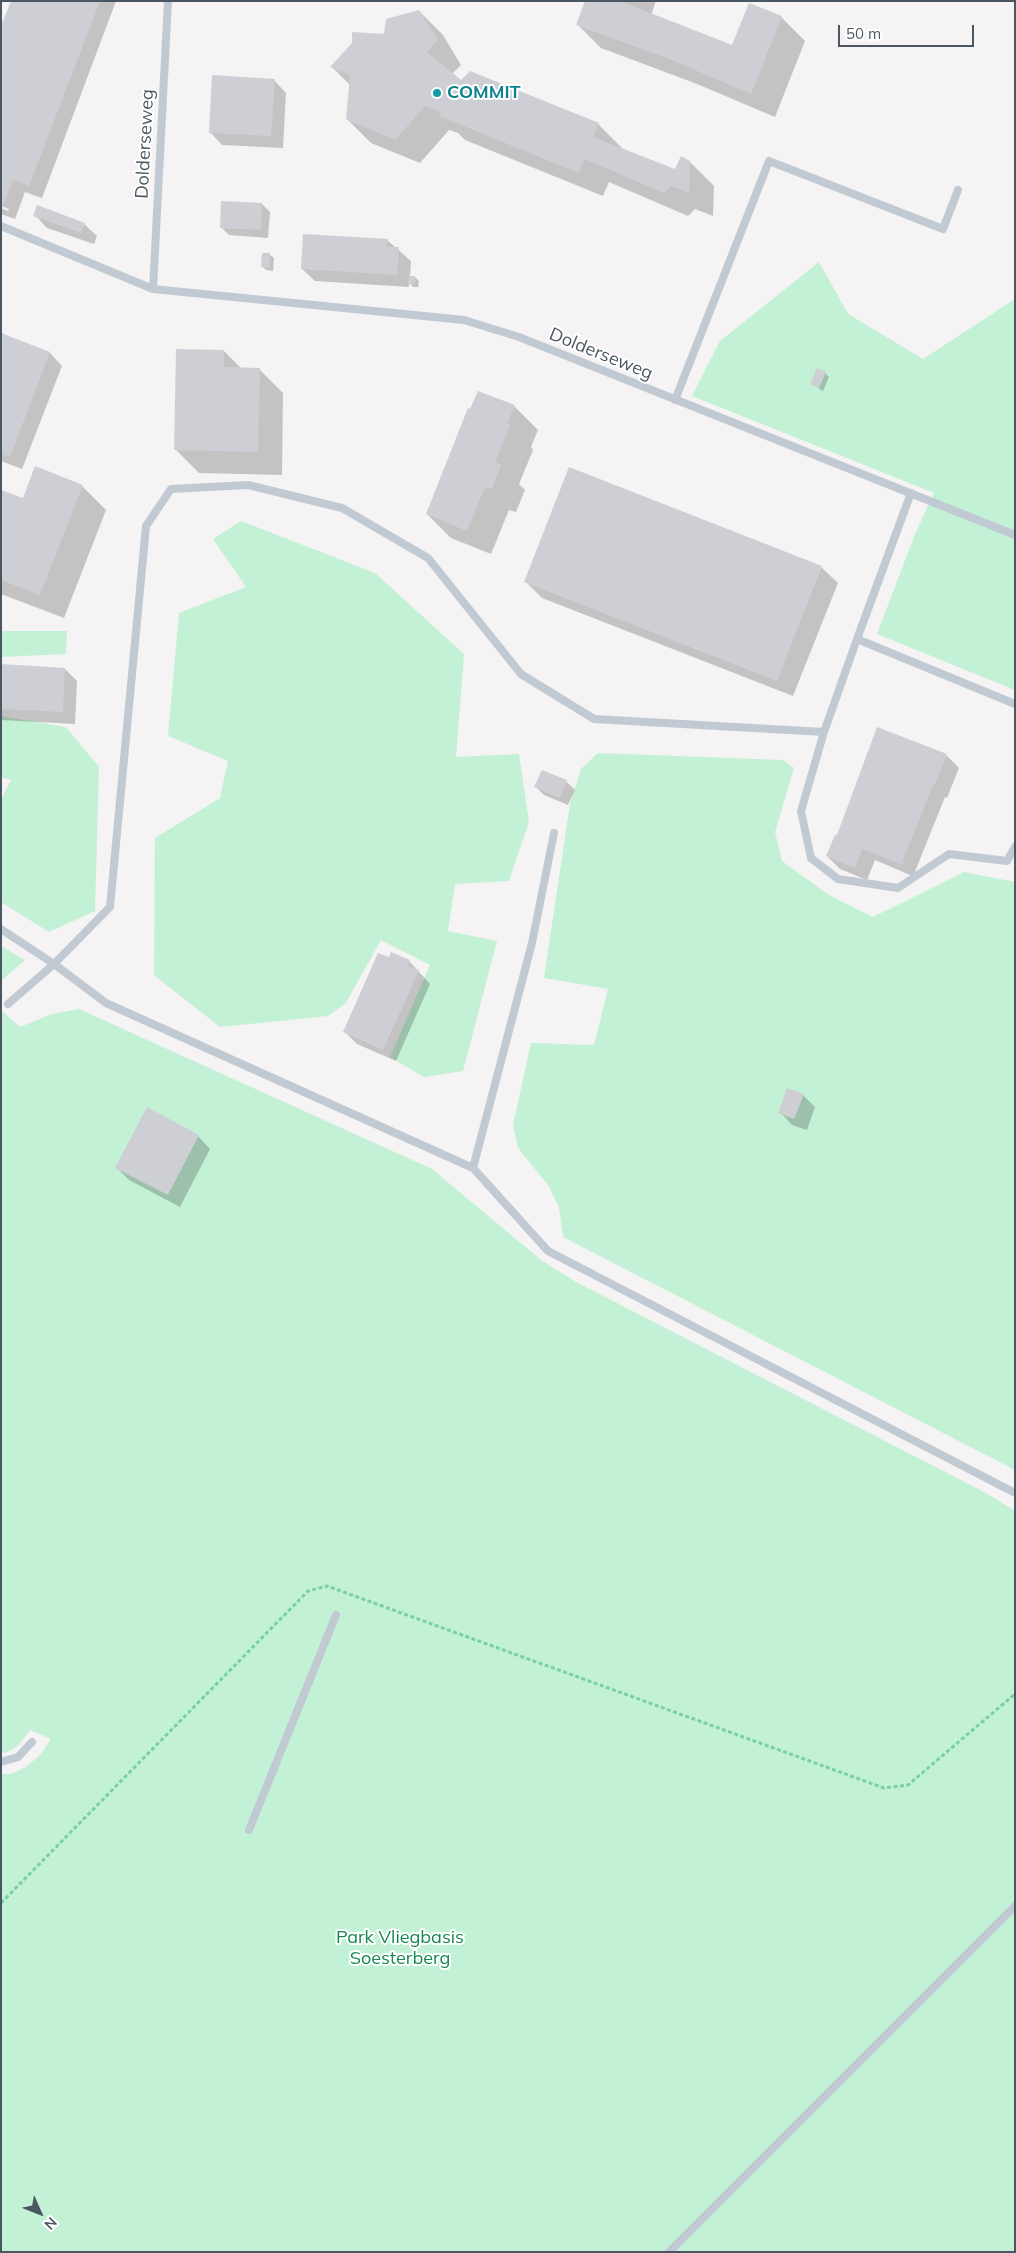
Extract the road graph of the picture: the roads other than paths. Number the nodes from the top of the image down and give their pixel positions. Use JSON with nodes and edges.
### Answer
{"nodes":[{"id":1,"x":168,"y":1,"type":"edge"},
{"id":2,"x":958,"y":190,"type":"dead end"},
{"id":3,"x":1,"y":226,"type":"edge"},
{"id":4,"x":153,"y":288,"type":"junction"},
{"id":5,"x":675,"y":400,"type":"junction"},
{"id":6,"x":911,"y":494,"type":"junction"},
{"id":7,"x":1015,"y":535,"type":"edge"},
{"id":8,"x":857,"y":639,"type":"junction"},
{"id":9,"x":1015,"y":704,"type":"edge"},
{"id":10,"x":824,"y":732,"type":"junction"},
{"id":11,"x":554,"y":833,"type":"dead end"},
{"id":12,"x":1015,"y":847,"type":"edge"},
{"id":13,"x":1,"y":929,"type":"edge"},
{"id":14,"x":54,"y":964,"type":"junction"},
{"id":15,"x":8,"y":1004,"type":"dead end"},
{"id":16,"x":473,"y":1168,"type":"junction"},
{"id":17,"x":1015,"y":1493,"type":"edge"},
{"id":18,"x":336,"y":1615,"type":"dead end"},
{"id":19,"x":32,"y":1742,"type":"dead end"},
{"id":20,"x":1,"y":1762,"type":"edge"},
{"id":21,"x":249,"y":1830,"type":"dead end"},
{"id":22,"x":1015,"y":1906,"type":"edge"},
{"id":23,"x":669,"y":2252,"type":"edge"}],
"edges":[{"from":1,"to":4,"type":"lane","name":"Dolderseweg"},
{"from":2,"to":5,"type":"lane"},
{"from":3,"to":4,"type":"lane","name":"Dolderseweg"},
{"from":4,"to":5,"type":"lane","name":"Dolderseweg"},
{"from":5,"to":6,"type":"lane","name":"Dolderseweg"},
{"from":6,"to":7,"type":"lane","name":"Dolderseweg"},
{"from":6,"to":8,"type":"lane"},
{"from":8,"to":9,"type":"lane"},
{"from":8,"to":10,"type":"lane"},
{"from":10,"to":12,"type":"lane"},
{"from":10,"to":14,"type":"lane"},
{"from":11,"to":16,"type":"lane"},
{"from":13,"to":14,"type":"lane"},
{"from":14,"to":15,"type":"lane"},
{"from":14,"to":16,"type":"lane"},
{"from":16,"to":17,"type":"lane"},
{"from":18,"to":21,"type":"lane"},
{"from":19,"to":20,"type":"lane"},
{"from":22,"to":23,"type":"lane"}]}
